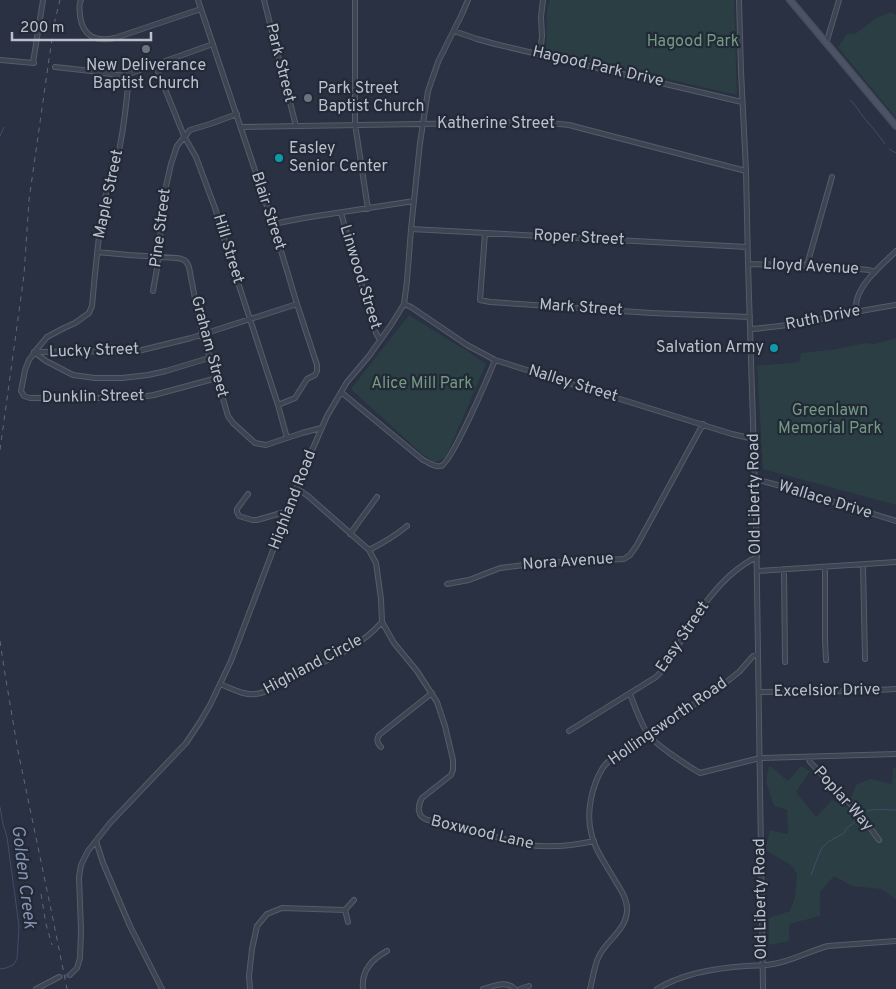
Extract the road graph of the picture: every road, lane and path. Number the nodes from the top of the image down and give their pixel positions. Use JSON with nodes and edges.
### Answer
{"nodes":[{"id":1,"x":43,"y":0,"type":"edge"},
{"id":2,"x":81,"y":0,"type":"edge"},
{"id":3,"x":198,"y":0,"type":"edge"},
{"id":4,"x":264,"y":0,"type":"edge"},
{"id":5,"x":355,"y":0,"type":"edge"},
{"id":6,"x":468,"y":0,"type":"edge"},
{"id":7,"x":543,"y":0,"type":"edge"},
{"id":8,"x":739,"y":0,"type":"edge"},
{"id":9,"x":790,"y":0,"type":"edge"},
{"id":10,"x":839,"y":0,"type":"edge"},
{"id":11,"x":201,"y":9,"type":"junction"},
{"id":12,"x":454,"y":31,"type":"junction"},
{"id":13,"x":213,"y":44,"type":"junction"},
{"id":14,"x":826,"y":44,"type":"junction"},
{"id":15,"x":540,"y":54,"type":"junction"},
{"id":16,"x":0,"y":60,"type":"edge"},
{"id":17,"x":155,"y":64,"type":"junction"},
{"id":18,"x":55,"y":67,"type":"dead end"},
{"id":19,"x":129,"y":74,"type":"junction"},
{"id":20,"x":742,"y":102,"type":"junction"},
{"id":21,"x":237,"y":114,"type":"junction"},
{"id":22,"x":355,"y":124,"type":"junction"},
{"id":23,"x":422,"y":124,"type":"junction"},
{"id":24,"x":296,"y":126,"type":"junction"},
{"id":25,"x":896,"y":126,"type":"edge"},
{"id":26,"x":241,"y":127,"type":"junction"},
{"id":27,"x":184,"y":136,"type":"junction"},
{"id":28,"x":746,"y":171,"type":"junction"},
{"id":29,"x":832,"y":177,"type":"dead end"},
{"id":30,"x":414,"y":202,"type":"junction"},
{"id":31,"x":368,"y":209,"type":"junction"},
{"id":32,"x":341,"y":213,"type":"junction"},
{"id":33,"x":273,"y":224,"type":"junction"},
{"id":34,"x":411,"y":229,"type":"junction"},
{"id":35,"x":485,"y":233,"type":"junction"},
{"id":36,"x":747,"y":247,"type":"junction"},
{"id":37,"x":896,"y":251,"type":"edge"},
{"id":38,"x":97,"y":252,"type":"junction"},
{"id":39,"x":159,"y":257,"type":"junction"},
{"id":40,"x":748,"y":264,"type":"junction"},
{"id":41,"x":807,"y":265,"type":"junction"},
{"id":42,"x":875,"y":272,"type":"junction"},
{"id":43,"x":153,"y":290,"type":"dead end"},
{"id":44,"x":297,"y":304,"type":"junction"},
{"id":45,"x":404,"y":304,"type":"junction"},
{"id":46,"x":896,"y":305,"type":"edge"},
{"id":47,"x":857,"y":311,"type":"junction"},
{"id":48,"x":89,"y":313,"type":"joint"},
{"id":49,"x":750,"y":317,"type":"junction"},
{"id":50,"x":250,"y":320,"type":"junction"},
{"id":51,"x":750,"y":330,"type":"junction"},
{"id":52,"x":202,"y":335,"type":"junction"},
{"id":53,"x":380,"y":340,"type":"junction"},
{"id":54,"x":34,"y":352,"type":"junction"},
{"id":55,"x":209,"y":358,"type":"junction"},
{"id":56,"x":495,"y":360,"type":"junction"},
{"id":57,"x":217,"y":378,"type":"junction"},
{"id":58,"x":341,"y":392,"type":"junction"},
{"id":59,"x":278,"y":405,"type":"junction"},
{"id":60,"x":703,"y":424,"type":"junction"},
{"id":61,"x":321,"y":428,"type":"junction"},
{"id":62,"x":287,"y":438,"type":"junction"},
{"id":63,"x":754,"y":439,"type":"junction"},
{"id":64,"x":755,"y":479,"type":"junction"},
{"id":65,"x":296,"y":488,"type":"junction"},
{"id":66,"x":248,"y":494,"type":"dead end"},
{"id":67,"x":377,"y":497,"type":"dead end"},
{"id":68,"x":288,"y":511,"type":"junction"},
{"id":69,"x":896,"y":522,"type":"edge"},
{"id":70,"x":407,"y":526,"type":"dead end"},
{"id":71,"x":350,"y":534,"type":"junction"},
{"id":72,"x":369,"y":550,"type":"junction"},
{"id":73,"x":757,"y":557,"type":"junction"},
{"id":74,"x":896,"y":562,"type":"edge"},
{"id":75,"x":863,"y":565,"type":"junction"},
{"id":76,"x":825,"y":567,"type":"junction"},
{"id":77,"x":784,"y":569,"type":"junction"},
{"id":78,"x":757,"y":571,"type":"junction"},
{"id":79,"x":447,"y":584,"type":"dead end"},
{"id":80,"x":382,"y":622,"type":"junction"},
{"id":81,"x":758,"y":654,"type":"junction"},
{"id":82,"x":865,"y":659,"type":"dead end"},
{"id":83,"x":826,"y":660,"type":"dead end"},
{"id":84,"x":785,"y":662,"type":"dead end"},
{"id":85,"x":220,"y":684,"type":"junction"},
{"id":86,"x":896,"y":689,"type":"edge"},
{"id":87,"x":759,"y":692,"type":"junction"},
{"id":88,"x":432,"y":693,"type":"junction"},
{"id":89,"x":630,"y":694,"type":"junction"},
{"id":90,"x":569,"y":731,"type":"dead end"},
{"id":91,"x":648,"y":734,"type":"junction"},
{"id":92,"x":380,"y":747,"type":"dead end"},
{"id":93,"x":896,"y":754,"type":"edge"},
{"id":94,"x":808,"y":756,"type":"junction"},
{"id":95,"x":760,"y":758,"type":"junction"},
{"id":96,"x":880,"y":840,"type":"dead end"},
{"id":97,"x":96,"y":841,"type":"junction"},
{"id":98,"x":594,"y":841,"type":"junction"},
{"id":99,"x":354,"y":900,"type":"dead end"},
{"id":100,"x":345,"y":910,"type":"junction"},
{"id":101,"x":348,"y":922,"type":"dead end"},
{"id":102,"x":896,"y":941,"type":"edge"},
{"id":103,"x":387,"y":951,"type":"dead end"},
{"id":104,"x":763,"y":965,"type":"junction"},
{"id":105,"x":70,"y":975,"type":"dead end"},
{"id":106,"x":59,"y":977,"type":"tunnel mouth"},
{"id":107,"x":529,"y":986,"type":"dead end"},
{"id":108,"x":36,"y":989,"type":"edge"},
{"id":109,"x":162,"y":989,"type":"edge"},
{"id":110,"x":250,"y":989,"type":"edge"},
{"id":111,"x":363,"y":989,"type":"edge"},
{"id":112,"x":483,"y":989,"type":"edge"},
{"id":113,"x":515,"y":989,"type":"edge"},
{"id":114,"x":520,"y":989,"type":"edge"},
{"id":115,"x":590,"y":989,"type":"edge"},
{"id":116,"x":657,"y":989,"type":"edge"},
{"id":117,"x":763,"y":989,"type":"edge"}],
"edges":[{"from":1,"to":16,"type":"street"},
{"from":2,"to":11,"type":"street"},
{"from":3,"to":11,"type":"street","name":"Blair Street"},
{"from":4,"to":24,"type":"street","name":"Park Street"},
{"from":5,"to":22,"type":"street"},
{"from":6,"to":12,"type":"street","name":"Highland Road"},
{"from":7,"to":15,"type":"street"},
{"from":8,"to":20,"type":"street","name":"Old Liberty Road"},
{"from":9,"to":14,"type":"main road"},
{"from":10,"to":14,"type":"street"},
{"from":11,"to":13,"type":"street","name":"Blair Street"},
{"from":12,"to":15,"type":"street","name":"Hagood Park Drive"},
{"from":12,"to":23,"type":"street","name":"Highland Road"},
{"from":13,"to":17,"type":"street"},
{"from":13,"to":21,"type":"street","name":"Blair Street"},
{"from":14,"to":25,"type":"main road"},
{"from":15,"to":20,"type":"street","name":"Hagood Park Drive"},
{"from":17,"to":19,"type":"street"},
{"from":17,"to":27,"type":"street","name":"Hill Street"},
{"from":18,"to":19,"type":"street"},
{"from":19,"to":38,"type":"street","name":"Maple Street"},
{"from":20,"to":28,"type":"street","name":"Old Liberty Road"},
{"from":21,"to":26,"type":"street","name":"Blair Street"},
{"from":21,"to":27,"type":"street"},
{"from":22,"to":23,"type":"street","name":"Katherine Street"},
{"from":22,"to":24,"type":"street","name":"Katherine Street"},
{"from":22,"to":31,"type":"street"},
{"from":23,"to":28,"type":"street","name":"Katherine Street"},
{"from":23,"to":30,"type":"street","name":"Highland Road"},
{"from":24,"to":26,"type":"street","name":"Katherine Street"},
{"from":26,"to":33,"type":"street","name":"Blair Street"},
{"from":27,"to":39,"type":"street","name":"Pine Street"},
{"from":27,"to":50,"type":"street","name":"Hill Street"},
{"from":28,"to":36,"type":"street","name":"Old Liberty Road"},
{"from":29,"to":41,"type":"street"},
{"from":30,"to":31,"type":"street"},
{"from":30,"to":34,"type":"street","name":"Highland Road"},
{"from":31,"to":32,"type":"street"},
{"from":32,"to":33,"type":"street"},
{"from":32,"to":53,"type":"street","name":"Linwood Street"},
{"from":33,"to":44,"type":"street","name":"Blair Street"},
{"from":34,"to":35,"type":"street","name":"Roper Street"},
{"from":34,"to":45,"type":"street","name":"Highland Road"},
{"from":35,"to":36,"type":"street","name":"Roper Street"},
{"from":35,"to":49,"type":"street","name":"Mark Street"},
{"from":36,"to":40,"type":"street","name":"Old Liberty Road"},
{"from":37,"to":42,"type":"street"},
{"from":38,"to":39,"type":"street","name":"Graham Street"},
{"from":38,"to":48,"type":"street","name":"Maple Street"},
{"from":39,"to":43,"type":"street","name":"Pine Street"},
{"from":39,"to":52,"type":"street","name":"Graham Street"},
{"from":40,"to":41,"type":"street","name":"Lloyd Avenue"},
{"from":40,"to":49,"type":"street","name":"Old Liberty Road"},
{"from":41,"to":42,"type":"street","name":"Lloyd Avenue"},
{"from":42,"to":47,"type":"street"},
{"from":44,"to":50,"type":"street","name":"Lucky Street"},
{"from":44,"to":59,"type":"street","name":"Blair Street"},
{"from":45,"to":53,"type":"street","name":"Highland Road"},
{"from":45,"to":56,"type":"street","name":"Nalley Street"},
{"from":46,"to":47,"type":"street","name":"Ruth Drive"},
{"from":47,"to":51,"type":"street","name":"Ruth Drive"},
{"from":48,"to":54,"type":"street","name":"Dunklin Street"},
{"from":49,"to":51,"type":"street","name":"Old Liberty Road"},
{"from":50,"to":52,"type":"street","name":"Lucky Street"},
{"from":50,"to":59,"type":"street","name":"Hill Street"},
{"from":51,"to":63,"type":"street","name":"Old Liberty Road"},
{"from":52,"to":54,"type":"street","name":"Lucky Street"},
{"from":52,"to":55,"type":"street","name":"Graham Street"},
{"from":53,"to":58,"type":"street","name":"Highland Road"},
{"from":54,"to":55,"type":"street"},
{"from":54,"to":57,"type":"street","name":"Dunklin Street"},
{"from":55,"to":57,"type":"street","name":"Graham Street"},
{"from":56,"to":58,"type":"street"},
{"from":56,"to":60,"type":"street","name":"Nalley Street"},
{"from":57,"to":62,"type":"street","name":"Graham Street"},
{"from":58,"to":61,"type":"street","name":"Highland Road"},
{"from":59,"to":62,"type":"street","name":"Hill Street"},
{"from":60,"to":63,"type":"street","name":"Nalley Street"},
{"from":60,"to":79,"type":"street","name":"Nora Avenue"},
{"from":61,"to":62,"type":"street","name":"Graham Street"},
{"from":61,"to":65,"type":"street","name":"Highland Road"},
{"from":63,"to":64,"type":"street","name":"Old Liberty Road"},
{"from":64,"to":69,"type":"street","name":"Wallace Drive"},
{"from":64,"to":73,"type":"street","name":"Old Liberty Road"},
{"from":65,"to":68,"type":"street","name":"Highland Road"},
{"from":65,"to":71,"type":"street"},
{"from":66,"to":68,"type":"street"},
{"from":67,"to":71,"type":"street"},
{"from":68,"to":85,"type":"street","name":"Highland Road"},
{"from":70,"to":72,"type":"street"},
{"from":71,"to":72,"type":"street"},
{"from":72,"to":80,"type":"street"},
{"from":73,"to":78,"type":"street","name":"Old Liberty Road"},
{"from":73,"to":89,"type":"street","name":"Easy Street"},
{"from":74,"to":75,"type":"street"},
{"from":75,"to":76,"type":"street"},
{"from":75,"to":82,"type":"street"},
{"from":76,"to":77,"type":"street"},
{"from":76,"to":83,"type":"street"},
{"from":77,"to":78,"type":"street"},
{"from":77,"to":84,"type":"street"},
{"from":78,"to":81,"type":"street","name":"Old Liberty Road"},
{"from":80,"to":85,"type":"street","name":"Highland Circle"},
{"from":80,"to":88,"type":"street","name":"Boxwood Lane"},
{"from":81,"to":87,"type":"street","name":"Old Liberty Road"},
{"from":81,"to":91,"type":"street","name":"Hollingsworth Road"},
{"from":85,"to":97,"type":"street","name":"Highland Road"},
{"from":86,"to":87,"type":"street","name":"Excelsior Drive"},
{"from":87,"to":95,"type":"street","name":"Old Liberty Road"},
{"from":88,"to":92,"type":"street"},
{"from":88,"to":98,"type":"street","name":"Boxwood Lane"},
{"from":89,"to":90,"type":"street","name":"Easy Street"},
{"from":89,"to":91,"type":"street"},
{"from":91,"to":95,"type":"street"},
{"from":91,"to":98,"type":"street","name":"Hollingsworth Road"},
{"from":93,"to":94,"type":"street"},
{"from":94,"to":95,"type":"street"},
{"from":94,"to":96,"type":"street","name":"Poplar Way"},
{"from":95,"to":104,"type":"street","name":"Old Liberty Road"},
{"from":97,"to":105,"type":"street","name":"Highland Road"},
{"from":97,"to":109,"type":"street"},
{"from":98,"to":115,"type":"street","name":"Hollingsworth Road"},
{"from":99,"to":100,"type":"street"},
{"from":100,"to":101,"type":"street"},
{"from":100,"to":110,"type":"street"},
{"from":102,"to":104,"type":"street"},
{"from":103,"to":111,"type":"street"},
{"from":104,"to":116,"type":"street"},
{"from":104,"to":117,"type":"street","name":"Old Liberty Road"},
{"from":106,"to":108,"type":"street"},
{"from":107,"to":114,"type":"street"},
{"from":112,"to":113,"type":"street"}]}
